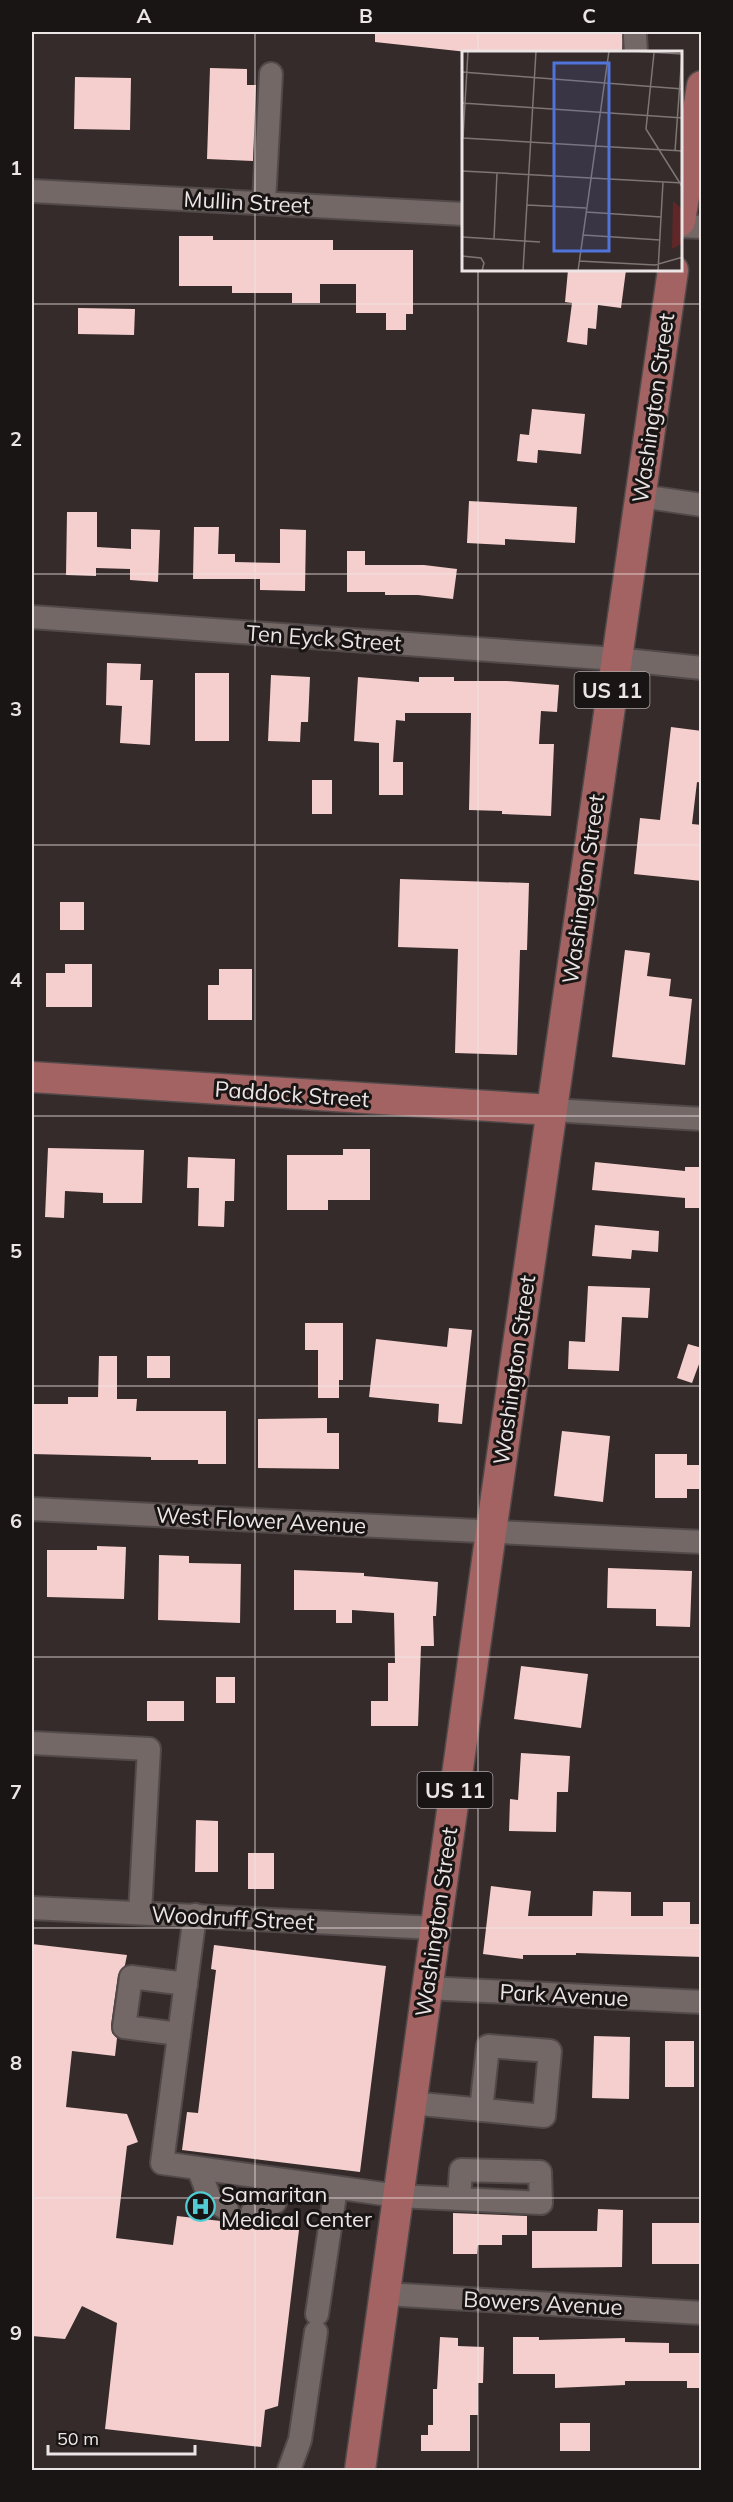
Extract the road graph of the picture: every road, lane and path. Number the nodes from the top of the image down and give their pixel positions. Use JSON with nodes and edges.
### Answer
{"nodes":[{"id":1,"x":271,"y":74,"type":"dead end"},
{"id":2,"x":693,"y":99,"type":"edge"},
{"id":3,"x":32,"y":191,"type":"edge"},
{"id":4,"x":264,"y":202,"type":"junction"},
{"id":5,"x":682,"y":211,"type":"edge"},
{"id":6,"x":462,"y":214,"type":"edge"},
{"id":7,"x":682,"y":226,"type":"edge"},
{"id":8,"x":702,"y":227,"type":"edge"},
{"id":9,"x":673,"y":272,"type":"edge"},
{"id":10,"x":640,"y":496,"type":"junction"},
{"id":11,"x":702,"y":505,"type":"edge"},
{"id":12,"x":32,"y":617,"type":"edge"},
{"id":13,"x":616,"y":659,"type":"junction"},
{"id":14,"x":702,"y":668,"type":"edge"},
{"id":15,"x":32,"y":1077,"type":"edge"},
{"id":16,"x":552,"y":1110,"type":"junction"},
{"id":17,"x":702,"y":1119,"type":"edge"},
{"id":18,"x":32,"y":1509,"type":"edge"},
{"id":19,"x":491,"y":1532,"type":"junction"},
{"id":20,"x":702,"y":1542,"type":"edge"},
{"id":21,"x":32,"y":1743,"type":"edge"},
{"id":22,"x":32,"y":1908,"type":"edge"},
{"id":23,"x":140,"y":1913,"type":"junction"},
{"id":24,"x":195,"y":1915,"type":"junction"},
{"id":25,"x":435,"y":1928,"type":"junction"},
{"id":26,"x":186,"y":1984,"type":"junction"},
{"id":27,"x":427,"y":1988,"type":"junction"},
{"id":28,"x":702,"y":2002,"type":"edge"},
{"id":29,"x":179,"y":2034,"type":"junction"},
{"id":30,"x":411,"y":2103,"type":"junction"},
{"id":31,"x":481,"y":2110,"type":"dead end"},
{"id":32,"x":199,"y":2170,"type":"junction"},
{"id":33,"x":281,"y":2181,"type":"junction"},
{"id":34,"x":336,"y":2188,"type":"junction"},
{"id":35,"x":398,"y":2196,"type":"junction"},
{"id":36,"x":459,"y":2199,"type":"dead end"},
{"id":37,"x":227,"y":2209,"type":"dead end"},
{"id":38,"x":252,"y":2213,"type":"dead end"},
{"id":39,"x":385,"y":2294,"type":"junction"},
{"id":40,"x":702,"y":2313,"type":"edge"},
{"id":41,"x":290,"y":2470,"type":"edge"},
{"id":42,"x":360,"y":2470,"type":"edge"}],
"edges":[{"from":1,"to":4,"type":"street"},
{"from":2,"to":5,"type":"main road"},
{"from":3,"to":4,"type":"street","name":"Mullin Street"},
{"from":4,"to":6,"type":"street","name":"Mullin Street"},
{"from":7,"to":8,"type":"street"},
{"from":9,"to":10,"type":"main road","name":"Washington Street","number":"US 11"},
{"from":10,"to":11,"type":"street"},
{"from":10,"to":13,"type":"main road","name":"Washington Street","number":"US 11"},
{"from":12,"to":13,"type":"street","name":"Ten Eyck Street"},
{"from":13,"to":14,"type":"street","name":"Ten Eyck Street"},
{"from":13,"to":16,"type":"main road","name":"Washington Street","number":"US 11"},
{"from":15,"to":16,"type":"main road","name":"Paddock Street"},
{"from":16,"to":17,"type":"street"},
{"from":16,"to":19,"type":"main road","name":"Washington Street","number":"US 11"},
{"from":18,"to":19,"type":"street","name":"West Flower Avenue"},
{"from":19,"to":20,"type":"street","name":"West Flower Avenue"},
{"from":19,"to":25,"type":"main road","name":"Washington Street","number":"US 11"},
{"from":21,"to":23,"type":"street"},
{"from":22,"to":23,"type":"street","name":"Woodruff Street"},
{"from":23,"to":24,"type":"street","name":"Woodruff Street"},
{"from":24,"to":25,"type":"street","name":"Woodruff Street"},
{"from":24,"to":26,"type":"street"},
{"from":25,"to":27,"type":"main road","name":"Washington Street","number":"US 11"},
{"from":26,"to":29,"type":"street"},
{"from":26,"to":29,"type":"street"},
{"from":27,"to":28,"type":"street","name":"Park Avenue"},
{"from":27,"to":30,"type":"main road","name":"Washington Street","number":"US 11"},
{"from":29,"to":32,"type":"street"},
{"from":30,"to":31,"type":"street"},
{"from":30,"to":35,"type":"main road","name":"Washington Street","number":"US 11"},
{"from":32,"to":33,"type":"street"},
{"from":32,"to":37,"type":"street"},
{"from":33,"to":34,"type":"street"},
{"from":33,"to":38,"type":"street"},
{"from":34,"to":35,"type":"street"},
{"from":34,"to":41,"type":"street"},
{"from":35,"to":36,"type":"street"},
{"from":35,"to":39,"type":"main road","name":"Washington Street","number":"US 11"},
{"from":39,"to":40,"type":"street","name":"Bowers Avenue"},
{"from":39,"to":42,"type":"main road","name":"Washington Street","number":"US 11"}]}
